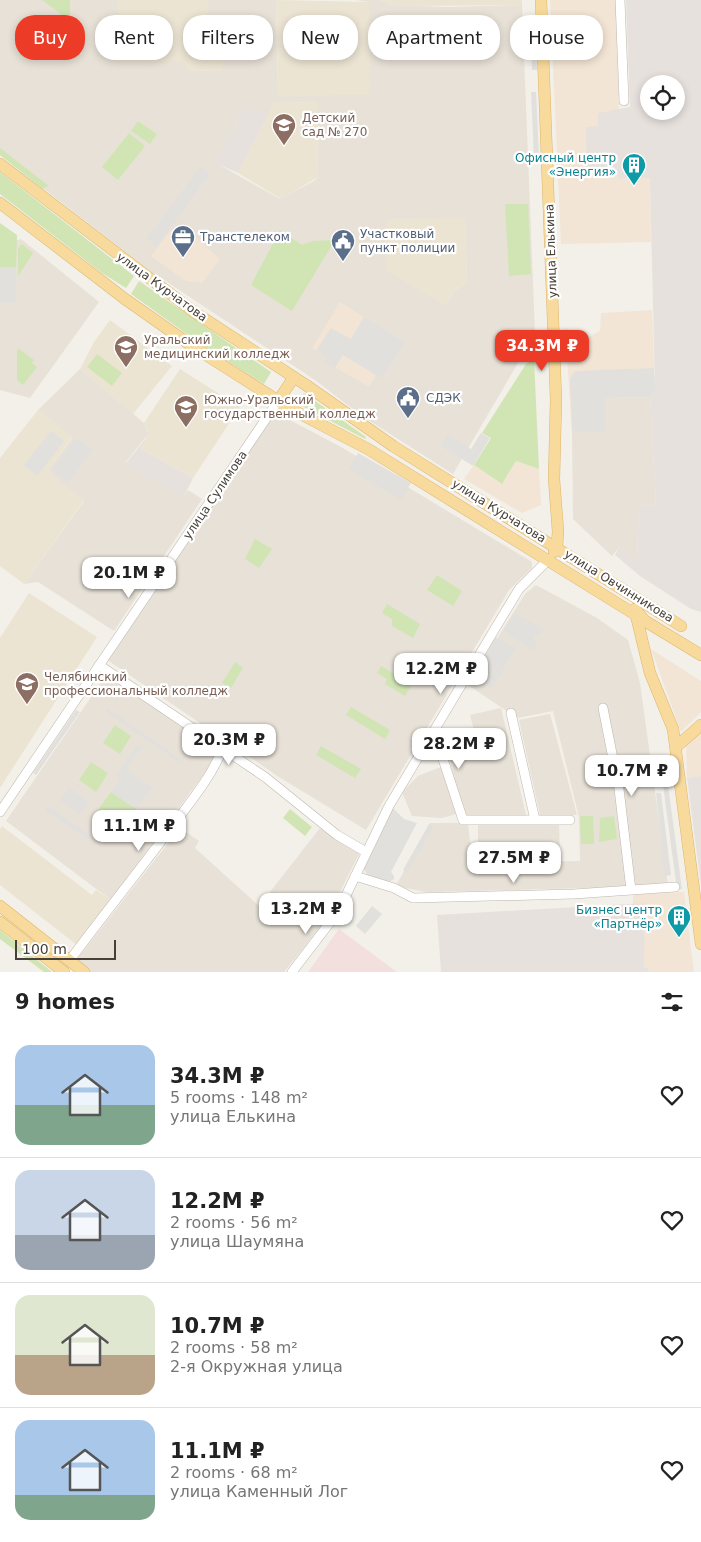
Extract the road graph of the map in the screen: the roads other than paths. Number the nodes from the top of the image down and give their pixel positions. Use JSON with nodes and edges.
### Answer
{"nodes":[{"id":1,"x":541,"y":0,"type":"edge"},
{"id":2,"x":620,"y":0,"type":"edge"},
{"id":3,"x":624,"y":101,"type":"dead end"},
{"id":4,"x":0,"y":164,"type":"edge"},
{"id":5,"x":0,"y":203,"type":"edge"},
{"id":6,"x":294,"y":377,"type":"junction"},
{"id":7,"x":278,"y":401,"type":"junction"},
{"id":8,"x":557,"y":547,"type":"junction"},
{"id":9,"x":549,"y":559,"type":"junction"},
{"id":10,"x":606,"y":578,"type":"junction"},
{"id":11,"x":641,"y":618,"type":"junction"},
{"id":12,"x":681,"y":626,"type":"dead end"},
{"id":13,"x":701,"y":655,"type":"edge"},
{"id":14,"x":99,"y":666,"type":"junction"},
{"id":15,"x":603,"y":708,"type":"dead end"},
{"id":16,"x":512,"y":713,"type":"dead end"},
{"id":17,"x":701,"y":725,"type":"edge"},
{"id":18,"x":427,"y":740,"type":"junction"},
{"id":19,"x":676,"y":747,"type":"junction"},
{"id":20,"x":222,"y":750,"type":"junction"},
{"id":21,"x":0,"y":812,"type":"edge"},
{"id":22,"x":535,"y":820,"type":"junction"},
{"id":23,"x":570,"y":820,"type":"dead end"},
{"id":24,"x":366,"y":852,"type":"junction"},
{"id":25,"x":355,"y":876,"type":"junction"},
{"id":26,"x":675,"y":887,"type":"dead end"},
{"id":27,"x":631,"y":890,"type":"junction"},
{"id":28,"x":0,"y":906,"type":"edge"},
{"id":29,"x":0,"y":922,"type":"edge"},
{"id":30,"x":701,"y":944,"type":"edge"},
{"id":31,"x":70,"y":960,"type":"junction"},
{"id":32,"x":64,"y":972,"type":"edge"},
{"id":33,"x":84,"y":972,"type":"edge"},
{"id":34,"x":292,"y":972,"type":"edge"}],
"edges":[{"from":1,"to":8,"type":"main road","name":"улица Елькина"},
{"from":2,"to":3,"type":"street"},
{"from":4,"to":6,"type":"main road","name":"улица Курчатова"},
{"from":5,"to":7,"type":"main road","name":"улица Курчатова"},
{"from":6,"to":7,"type":"main road"},
{"from":6,"to":8,"type":"main road","name":"улица Курчатова"},
{"from":7,"to":9,"type":"main road","name":"улица Курчатова"},
{"from":7,"to":14,"type":"street","name":"улица Сулимова"},
{"from":8,"to":9,"type":"main road"},
{"from":8,"to":10,"type":"main road","name":"улица Овчинникова"},
{"from":9,"to":11,"type":"main road","name":"улица Овчинникова"},
{"from":9,"to":18,"type":"street"},
{"from":10,"to":11,"type":"main road"},
{"from":10,"to":12,"type":"main road","name":"улица Овчинникова"},
{"from":11,"to":13,"type":"main road","name":"улица Овчинникова"},
{"from":11,"to":19,"type":"main road"},
{"from":14,"to":20,"type":"street"},
{"from":14,"to":21,"type":"street","name":"улица Сулимова"},
{"from":15,"to":27,"type":"street"},
{"from":16,"to":22,"type":"street"},
{"from":17,"to":19,"type":"main road"},
{"from":18,"to":22,"type":"street"},
{"from":18,"to":24,"type":"street"},
{"from":19,"to":30,"type":"main road"},
{"from":20,"to":24,"type":"street"},
{"from":20,"to":31,"type":"street"},
{"from":22,"to":23,"type":"street"},
{"from":24,"to":25,"type":"street"},
{"from":25,"to":27,"type":"street"},
{"from":25,"to":34,"type":"street"},
{"from":26,"to":27,"type":"street"},
{"from":28,"to":31,"type":"main road"},
{"from":29,"to":32,"type":"main road"},
{"from":31,"to":33,"type":"main road"}]}
